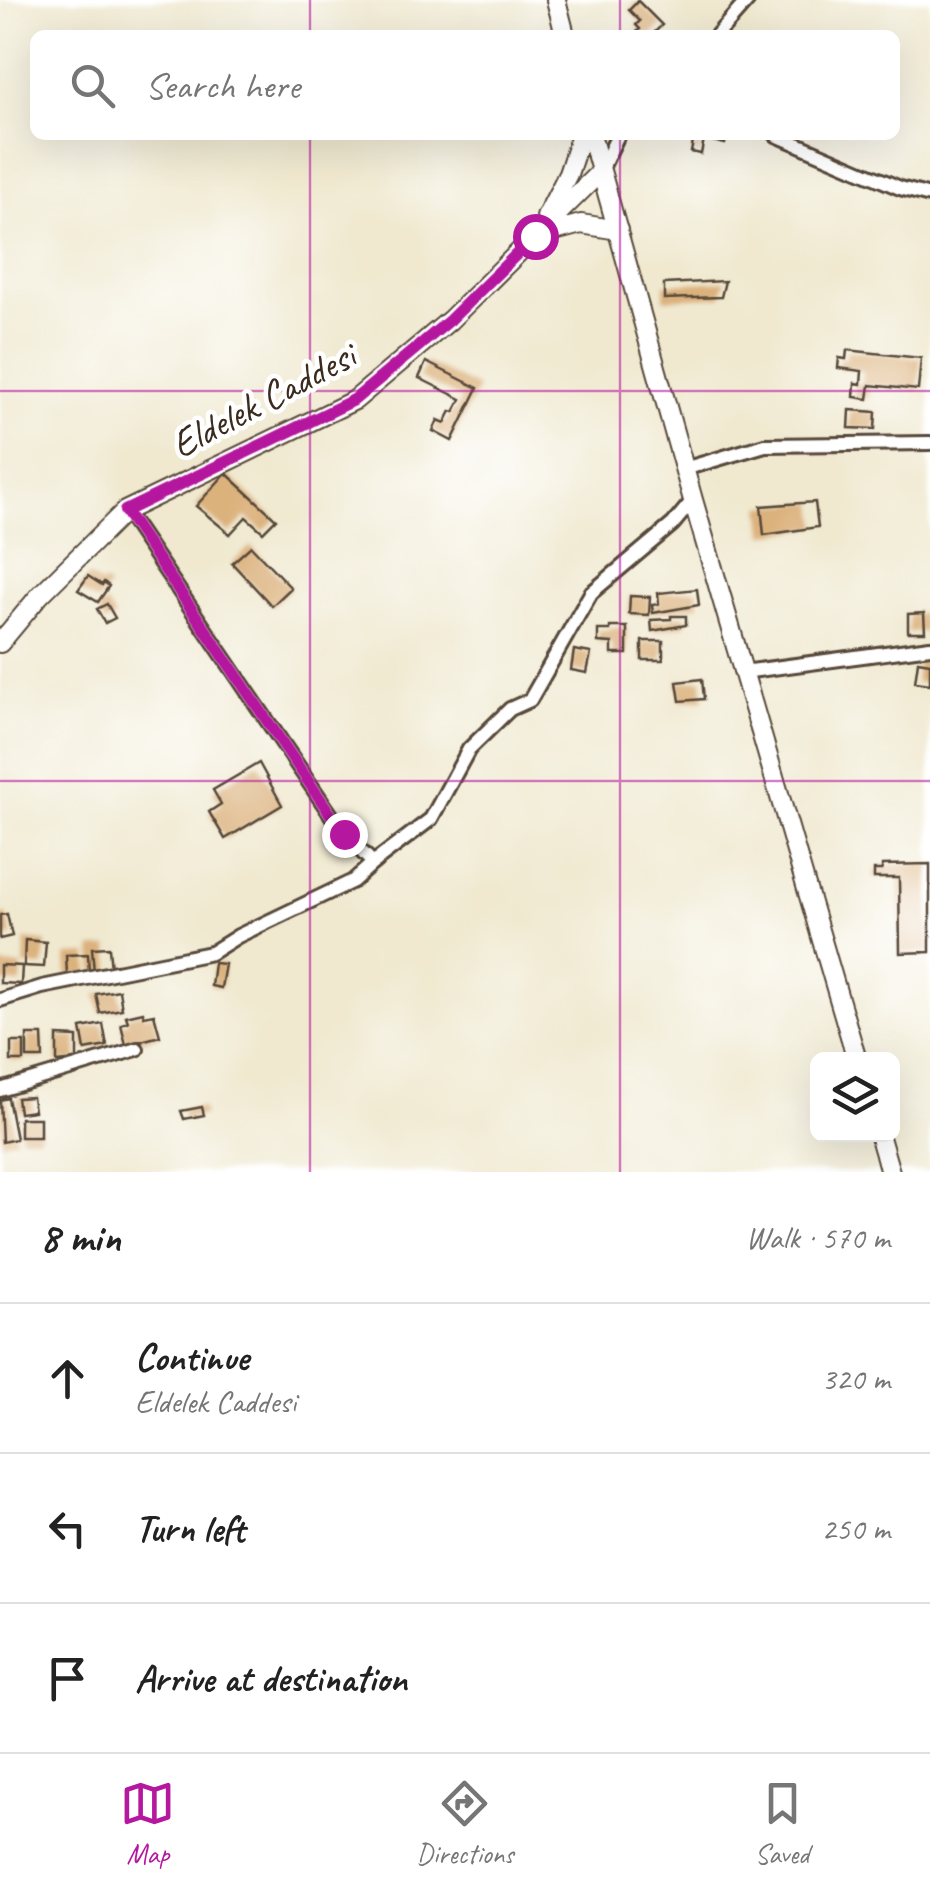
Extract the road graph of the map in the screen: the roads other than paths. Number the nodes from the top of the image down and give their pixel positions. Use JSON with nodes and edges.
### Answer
{"nodes":[{"id":1,"x":556,"y":0,"type":"edge"},
{"id":2,"x":748,"y":0,"type":"edge"},
{"id":3,"x":564,"y":30,"type":"edge"},
{"id":4,"x":721,"y":30,"type":"edge"},
{"id":5,"x":580,"y":140,"type":"edge"},
{"id":6,"x":591,"y":140,"type":"edge"},
{"id":7,"x":616,"y":140,"type":"edge"},
{"id":8,"x":788,"y":140,"type":"edge"},
{"id":9,"x":600,"y":172,"type":"junction"},
{"id":10,"x":930,"y":196,"type":"edge"},
{"id":11,"x":618,"y":230,"type":"junction"},
{"id":12,"x":535,"y":236,"type":"junction"},
{"id":13,"x":930,"y":443,"type":"edge"},
{"id":14,"x":684,"y":469,"type":"junction"},
{"id":15,"x":693,"y":500,"type":"junction"},
{"id":16,"x":125,"y":511,"type":"junction"},
{"id":17,"x":0,"y":643,"type":"edge"},
{"id":18,"x":930,"y":647,"type":"edge"},
{"id":19,"x":743,"y":672,"type":"junction"},
{"id":20,"x":373,"y":863,"type":"junction"},
{"id":21,"x":0,"y":1000,"type":"edge"},
{"id":22,"x":138,"y":1049,"type":"dead end"},
{"id":23,"x":855,"y":1052,"type":"edge"},
{"id":24,"x":0,"y":1090,"type":"edge"},
{"id":25,"x":881,"y":1142,"type":"edge"},
{"id":26,"x":890,"y":1172,"type":"edge"}],
"edges":[{"from":1,"to":3,"type":"main road"},
{"from":2,"to":4,"type":"street"},
{"from":5,"to":12,"type":"main road"},
{"from":6,"to":9,"type":"main road"},
{"from":7,"to":9,"type":"street"},
{"from":8,"to":10,"type":"street"},
{"from":9,"to":11,"type":"main road"},
{"from":9,"to":12,"type":"main road","name":"Eldelek Caddesi"},
{"from":11,"to":12,"type":"main road"},
{"from":11,"to":14,"type":"main road"},
{"from":12,"to":16,"type":"main road","name":"Eldelek Caddesi"},
{"from":13,"to":14,"type":"street"},
{"from":14,"to":15,"type":"main road"},
{"from":15,"to":19,"type":"main road"},
{"from":15,"to":20,"type":"street"},
{"from":16,"to":17,"type":"main road","name":"Eldelek Caddesi"},
{"from":16,"to":20,"type":"street"},
{"from":18,"to":19,"type":"street"},
{"from":19,"to":23,"type":"main road"},
{"from":20,"to":21,"type":"street"},
{"from":22,"to":24,"type":"street"},
{"from":25,"to":26,"type":"main road"}]}
